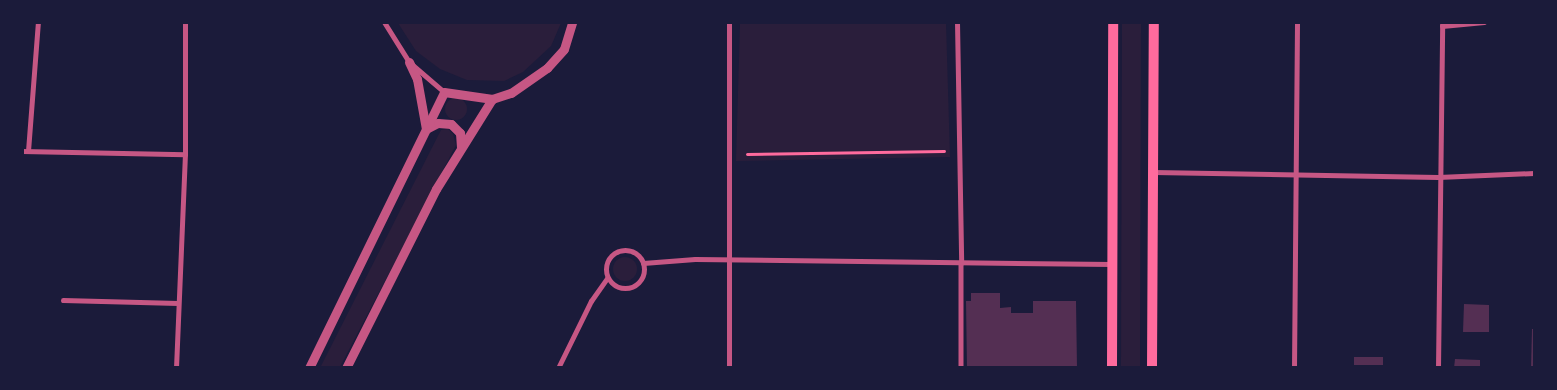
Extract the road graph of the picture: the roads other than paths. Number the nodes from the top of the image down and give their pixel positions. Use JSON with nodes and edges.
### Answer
{"nodes":[{"id":1,"x":38,"y":22,"type":"edge"},
{"id":2,"x":185,"y":22,"type":"edge"},
{"id":3,"x":384,"y":22,"type":"edge"},
{"id":4,"x":572,"y":22,"type":"edge"},
{"id":5,"x":729,"y":22,"type":"edge"},
{"id":6,"x":956,"y":22,"type":"edge"},
{"id":7,"x":1113,"y":22,"type":"edge"},
{"id":8,"x":1154,"y":22,"type":"edge"},
{"id":9,"x":1297,"y":22,"type":"edge"},
{"id":10,"x":1484,"y":22,"type":"edge"},
{"id":11,"x":1442,"y":24,"type":"edge"},
{"id":12,"x":410,"y":62,"type":"junction"},
{"id":13,"x":444,"y":92,"type":"junction"},
{"id":14,"x":492,"y":99,"type":"junction"},
{"id":15,"x":426,"y":129,"type":"junction"},
{"id":16,"x":461,"y":147,"type":"junction"},
{"id":17,"x":25,"y":151,"type":"edge"},
{"id":18,"x":185,"y":154,"type":"junction"},
{"id":19,"x":1153,"y":172,"type":"junction"},
{"id":20,"x":1296,"y":172,"type":"junction"},
{"id":21,"x":1534,"y":173,"type":"edge"},
{"id":22,"x":1438,"y":177,"type":"junction"},
{"id":23,"x":729,"y":260,"type":"junction"},
{"id":24,"x":643,"y":263,"type":"junction"},
{"id":25,"x":961,"y":263,"type":"junction"},
{"id":26,"x":1112,"y":264,"type":"junction"},
{"id":27,"x":607,"y":278,"type":"junction"},
{"id":28,"x":63,"y":300,"type":"dead end"},
{"id":29,"x":178,"y":303,"type":"junction"},
{"id":30,"x":176,"y":368,"type":"edge"},
{"id":31,"x":309,"y":368,"type":"edge"},
{"id":32,"x":346,"y":368,"type":"edge"},
{"id":33,"x":558,"y":368,"type":"edge"},
{"id":34,"x":729,"y":368,"type":"edge"},
{"id":35,"x":961,"y":368,"type":"edge"},
{"id":36,"x":1112,"y":368,"type":"edge"},
{"id":37,"x":1152,"y":368,"type":"edge"},
{"id":38,"x":1294,"y":368,"type":"edge"},
{"id":39,"x":1438,"y":368,"type":"edge"}],
"edges":[{"from":1,"to":17,"type":"street"},
{"from":2,"to":18,"type":"street"},
{"from":3,"to":12,"type":"street"},
{"from":4,"to":14,"type":"street"},
{"from":5,"to":23,"type":"street"},
{"from":6,"to":25,"type":"street"},
{"from":7,"to":26,"type":"main road"},
{"from":8,"to":19,"type":"main road"},
{"from":9,"to":20,"type":"street"},
{"from":10,"to":11,"type":"street"},
{"from":11,"to":22,"type":"street"},
{"from":12,"to":13,"type":"street"},
{"from":12,"to":15,"type":"street"},
{"from":13,"to":14,"type":"street"},
{"from":13,"to":15,"type":"street"},
{"from":14,"to":16,"type":"street"},
{"from":15,"to":16,"type":"street"},
{"from":15,"to":31,"type":"street"},
{"from":16,"to":32,"type":"street"},
{"from":17,"to":18,"type":"street"},
{"from":18,"to":29,"type":"street"},
{"from":19,"to":20,"type":"street"},
{"from":19,"to":37,"type":"main road"},
{"from":20,"to":22,"type":"street"},
{"from":20,"to":38,"type":"street"},
{"from":21,"to":22,"type":"street"},
{"from":22,"to":39,"type":"street"},
{"from":23,"to":24,"type":"street"},
{"from":23,"to":25,"type":"street"},
{"from":23,"to":34,"type":"street"},
{"from":24,"to":27,"type":"street"},
{"from":24,"to":27,"type":"street"},
{"from":25,"to":26,"type":"street"},
{"from":25,"to":35,"type":"street"},
{"from":26,"to":36,"type":"main road"},
{"from":27,"to":33,"type":"street"},
{"from":28,"to":29,"type":"street"},
{"from":29,"to":30,"type":"street"}]}
